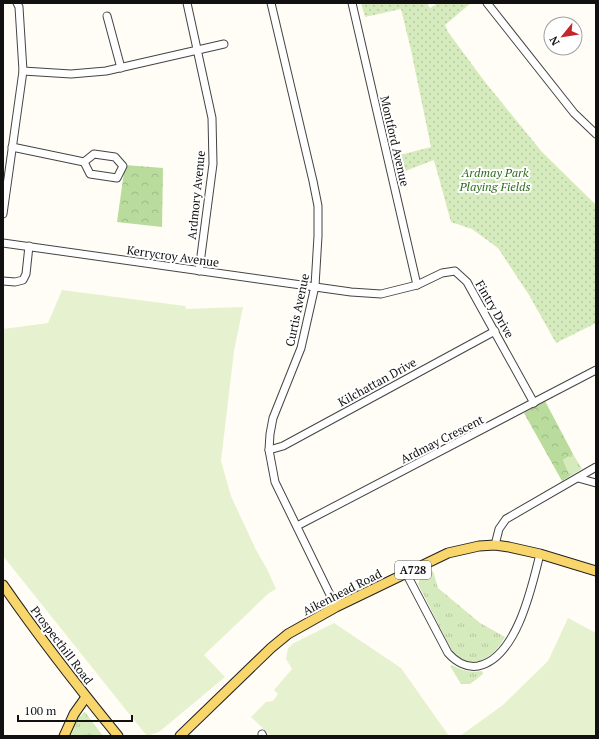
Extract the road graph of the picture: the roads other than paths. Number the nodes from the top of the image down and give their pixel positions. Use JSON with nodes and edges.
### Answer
{"nodes":[{"id":1,"x":17,"y":3,"type":"edge"},
{"id":2,"x":187,"y":3,"type":"edge"},
{"id":3,"x":271,"y":3,"type":"edge"},
{"id":4,"x":352,"y":3,"type":"edge"},
{"id":5,"x":486,"y":3,"type":"edge"},
{"id":6,"x":107,"y":16,"type":"dead end"},
{"id":7,"x":224,"y":44,"type":"dead end"},
{"id":8,"x":197,"y":50,"type":"junction"},
{"id":9,"x":121,"y":68,"type":"junction"},
{"id":10,"x":23,"y":71,"type":"junction"},
{"id":11,"x":596,"y":134,"type":"edge"},
{"id":12,"x":12,"y":148,"type":"junction"},
{"id":13,"x":84,"y":162,"type":"junction"},
{"id":14,"x":3,"y":214,"type":"edge"},
{"id":15,"x":3,"y":243,"type":"edge"},
{"id":16,"x":29,"y":246,"type":"junction"},
{"id":17,"x":199,"y":271,"type":"junction"},
{"id":18,"x":3,"y":281,"type":"edge"},
{"id":19,"x":417,"y":285,"type":"junction"},
{"id":20,"x":315,"y":286,"type":"junction"},
{"id":21,"x":495,"y":331,"type":"junction"},
{"id":22,"x":596,"y":370,"type":"edge"},
{"id":23,"x":534,"y":403,"type":"junction"},
{"id":24,"x":269,"y":450,"type":"junction"},
{"id":25,"x":596,"y":468,"type":"edge"},
{"id":26,"x":578,"y":478,"type":"junction"},
{"id":27,"x":596,"y":483,"type":"edge"},
{"id":28,"x":297,"y":526,"type":"junction"},
{"id":29,"x":495,"y":545,"type":"junction"},
{"id":30,"x":540,"y":554,"type":"junction"},
{"id":31,"x":596,"y":572,"type":"edge"},
{"id":32,"x":406,"y":573,"type":"junction"},
{"id":33,"x":3,"y":585,"type":"edge"},
{"id":34,"x":336,"y":607,"type":"junction"},
{"id":35,"x":86,"y":697,"type":"junction"},
{"id":36,"x":64,"y":736,"type":"edge"},
{"id":37,"x":118,"y":736,"type":"edge"},
{"id":38,"x":180,"y":736,"type":"edge"}],
"edges":[{"from":1,"to":10,"type":"street"},
{"from":2,"to":8,"type":"street","name":"Ardmory Avenue"},
{"from":3,"to":20,"type":"street","name":"Curtis Avenue"},
{"from":4,"to":19,"type":"street","name":"Montford Avenue"},
{"from":5,"to":11,"type":"street"},
{"from":6,"to":9,"type":"street"},
{"from":7,"to":8,"type":"street"},
{"from":8,"to":9,"type":"street"},
{"from":8,"to":17,"type":"street","name":"Ardmory Avenue"},
{"from":9,"to":10,"type":"street"},
{"from":10,"to":12,"type":"street"},
{"from":12,"to":13,"type":"street"},
{"from":12,"to":14,"type":"street"},
{"from":13,"to":13,"type":"street"},
{"from":15,"to":16,"type":"street","name":"Kerrycroy Avenue"},
{"from":16,"to":17,"type":"street","name":"Kerrycroy Avenue"},
{"from":16,"to":18,"type":"street"},
{"from":17,"to":20,"type":"street","name":"Kerrycroy Avenue"},
{"from":19,"to":20,"type":"street","name":"Fintry Drive"},
{"from":19,"to":21,"type":"street","name":"Fintry Drive"},
{"from":20,"to":24,"type":"street","name":"Curtis Avenue"},
{"from":21,"to":23,"type":"street","name":"Fintry Drive"},
{"from":21,"to":24,"type":"street","name":"Kilchattan Drive"},
{"from":22,"to":23,"type":"street","name":"Ardmay Crescent"},
{"from":23,"to":28,"type":"street","name":"Ardmay Crescent"},
{"from":24,"to":28,"type":"street","name":"Curtis Avenue"},
{"from":25,"to":26,"type":"street"},
{"from":26,"to":27,"type":"street"},
{"from":26,"to":29,"type":"street"},
{"from":28,"to":34,"type":"street","name":"Curtis Avenue"},
{"from":29,"to":30,"type":"main road","name":"Aikenhead Road","number":"A728"},
{"from":29,"to":32,"type":"main road","name":"Aikenhead Road","number":"A728"},
{"from":30,"to":31,"type":"main road","name":"Aikenhead Road","number":"A728"},
{"from":30,"to":32,"type":"street"},
{"from":32,"to":34,"type":"main road","name":"Aikenhead Road","number":"A728"},
{"from":33,"to":35,"type":"main road","name":"Prospecthill Road"},
{"from":34,"to":38,"type":"main road","name":"Aikenhead Road","number":"A728"},
{"from":35,"to":36,"type":"main road"},
{"from":35,"to":37,"type":"main road","name":"Prospecthill Road"}]}
